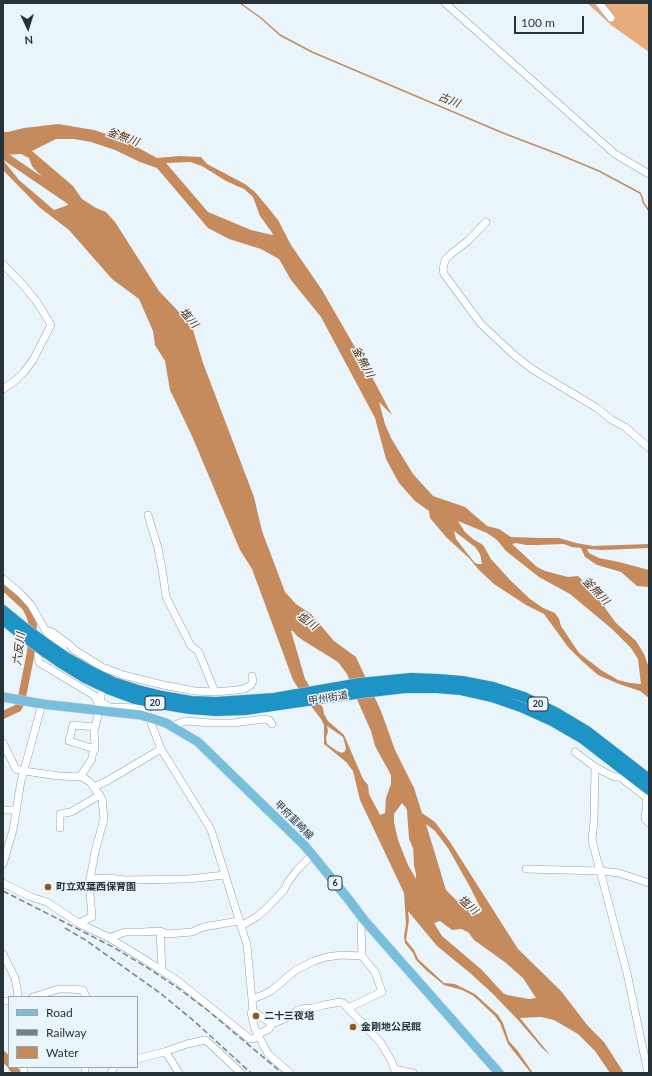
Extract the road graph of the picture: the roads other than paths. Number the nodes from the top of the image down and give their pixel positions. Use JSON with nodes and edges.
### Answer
{"nodes":[{"id":1,"x":445,"y":3,"type":"edge"},
{"id":2,"x":599,"y":3,"type":"edge"},
{"id":3,"x":611,"y":18,"type":"dead end"},
{"id":4,"x":649,"y":174,"type":"edge"},
{"id":5,"x":486,"y":222,"type":"dead end"},
{"id":6,"x":3,"y":264,"type":"edge"},
{"id":7,"x":3,"y":389,"type":"edge"},
{"id":8,"x":649,"y":448,"type":"edge"},
{"id":9,"x":148,"y":515,"type":"dead end"},
{"id":10,"x":3,"y":580,"type":"edge"},
{"id":11,"x":3,"y":610,"type":"edge"},
{"id":12,"x":3,"y":620,"type":"edge"},
{"id":13,"x":43,"y":631,"type":"junction"},
{"id":14,"x":23,"y":632,"type":"junction"},
{"id":15,"x":44,"y":650,"type":"junction"},
{"id":16,"x":66,"y":657,"type":"junction"},
{"id":17,"x":252,"y":676,"type":"dead end"},
{"id":18,"x":105,"y":683,"type":"junction"},
{"id":19,"x":215,"y":692,"type":"junction"},
{"id":20,"x":3,"y":697,"type":"edge"},
{"id":21,"x":42,"y":704,"type":"junction"},
{"id":22,"x":98,"y":711,"type":"junction"},
{"id":23,"x":150,"y":718,"type":"junction"},
{"id":24,"x":272,"y":724,"type":"dead end"},
{"id":25,"x":172,"y":726,"type":"junction"},
{"id":26,"x":95,"y":727,"type":"junction"},
{"id":27,"x":4,"y":745,"type":"edge"},
{"id":28,"x":94,"y":749,"type":"junction"},
{"id":29,"x":161,"y":749,"type":"junction"},
{"id":30,"x":574,"y":752,"type":"dead end"},
{"id":31,"x":595,"y":767,"type":"junction"},
{"id":32,"x":24,"y":771,"type":"junction"},
{"id":33,"x":80,"y":777,"type":"junction"},
{"id":34,"x":643,"y":782,"type":"edge"},
{"id":35,"x":94,"y":787,"type":"junction"},
{"id":36,"x":649,"y":790,"type":"edge"},
{"id":37,"x":100,"y":795,"type":"junction"},
{"id":38,"x":3,"y":810,"type":"edge"},
{"id":39,"x":16,"y":810,"type":"junction"},
{"id":40,"x":649,"y":823,"type":"edge"},
{"id":41,"x":60,"y":828,"type":"dead end"},
{"id":42,"x":312,"y":855,"type":"junction"},
{"id":43,"x":3,"y":864,"type":"edge"},
{"id":44,"x":526,"y":869,"type":"dead end"},
{"id":45,"x":601,"y":872,"type":"junction"},
{"id":46,"x":225,"y":875,"type":"junction"},
{"id":47,"x":90,"y":879,"type":"junction"},
{"id":48,"x":3,"y":883,"type":"edge"},
{"id":49,"x":649,"y":883,"type":"edge"},
{"id":50,"x":364,"y":920,"type":"junction"},
{"id":51,"x":79,"y":923,"type":"junction"},
{"id":52,"x":240,"y":923,"type":"junction"},
{"id":53,"x":160,"y":932,"type":"junction"},
{"id":54,"x":109,"y":938,"type":"junction"},
{"id":55,"x":3,"y":954,"type":"edge"},
{"id":56,"x":362,"y":956,"type":"junction"},
{"id":57,"x":162,"y":970,"type":"junction"},
{"id":58,"x":18,"y":996,"type":"edge"},
{"id":59,"x":36,"y":996,"type":"edge"},
{"id":60,"x":86,"y":996,"type":"edge"},
{"id":61,"x":252,"y":999,"type":"junction"},
{"id":62,"x":348,"y":1008,"type":"junction"},
{"id":63,"x":253,"y":1011,"type":"junction"},
{"id":64,"x":272,"y":1024,"type":"junction"},
{"id":65,"x":258,"y":1036,"type":"junction"},
{"id":66,"x":164,"y":1052,"type":"junction"},
{"id":67,"x":138,"y":1059,"type":"edge"},
{"id":68,"x":394,"y":1071,"type":"edge"},
{"id":69,"x":180,"y":1073,"type":"edge"},
{"id":70,"x":241,"y":1073,"type":"edge"},
{"id":71,"x":290,"y":1073,"type":"edge"},
{"id":72,"x":413,"y":1073,"type":"edge"},
{"id":73,"x":498,"y":1073,"type":"edge"},
{"id":74,"x":648,"y":1073,"type":"edge"}],
"edges":[{"from":1,"to":4,"type":"street"},
{"from":2,"to":3,"type":"street"},
{"from":5,"to":8,"type":"street"},
{"from":6,"to":7,"type":"street"},
{"from":9,"to":19,"type":"street"},
{"from":10,"to":13,"type":"street"},
{"from":11,"to":14,"type":"highway","name":"甲州街道","number":"20"},
{"from":12,"to":14,"type":"highway","name":"甲州街道","number":"20"},
{"from":13,"to":16,"type":"street"},
{"from":13,"to":19,"type":"street"},
{"from":14,"to":15,"type":"highway","name":"甲州街道","number":"20","bridge":true},
{"from":15,"to":16,"type":"highway","name":"甲州街道","number":"20"},
{"from":15,"to":18,"type":"highway","name":"甲州街道","number":"20"},
{"from":15,"to":22,"type":"street"},
{"from":16,"to":18,"type":"highway","name":"甲州街道","number":"20"},
{"from":17,"to":19,"type":"street"},
{"from":18,"to":23,"type":"street"},
{"from":18,"to":34,"type":"highway","name":"甲州街道","number":"20"},
{"from":20,"to":21,"type":"main road","name":"甲府韮崎線","number":"6"},
{"from":21,"to":22,"type":"main road","name":"甲府韮崎線","number":"6"},
{"from":21,"to":32,"type":"street"},
{"from":22,"to":23,"type":"main road","name":"甲府韮崎線","number":"6"},
{"from":22,"to":26,"type":"street"},
{"from":23,"to":25,"type":"main road","name":"甲府韮崎線","number":"6"},
{"from":23,"to":29,"type":"street"},
{"from":24,"to":25,"type":"street"},
{"from":25,"to":42,"type":"main road","name":"甲府韮崎線","number":"6"},
{"from":26,"to":28,"type":"street"},
{"from":26,"to":28,"type":"street"},
{"from":27,"to":32,"type":"street"},
{"from":28,"to":33,"type":"street"},
{"from":29,"to":35,"type":"street"},
{"from":29,"to":46,"type":"street"},
{"from":30,"to":31,"type":"street"},
{"from":31,"to":34,"type":"street"},
{"from":31,"to":45,"type":"street"},
{"from":32,"to":33,"type":"street"},
{"from":32,"to":39,"type":"street"},
{"from":33,"to":35,"type":"street"},
{"from":34,"to":36,"type":"highway","name":"甲州街道","number":"20"},
{"from":34,"to":40,"type":"street"},
{"from":35,"to":37,"type":"street"},
{"from":37,"to":41,"type":"street"},
{"from":37,"to":47,"type":"street"},
{"from":38,"to":39,"type":"street"},
{"from":39,"to":43,"type":"street"},
{"from":42,"to":50,"type":"main road","name":"甲府韮崎線","number":"6"},
{"from":42,"to":52,"type":"street"},
{"from":44,"to":45,"type":"street"},
{"from":45,"to":49,"type":"street"},
{"from":45,"to":74,"type":"street"},
{"from":46,"to":47,"type":"street"},
{"from":46,"to":52,"type":"street"},
{"from":47,"to":51,"type":"street"},
{"from":48,"to":51,"type":"street"},
{"from":50,"to":56,"type":"street"},
{"from":50,"to":73,"type":"main road","name":"甲府韮崎線","number":"6"},
{"from":51,"to":54,"type":"street"},
{"from":52,"to":53,"type":"street"},
{"from":52,"to":61,"type":"street"},
{"from":53,"to":54,"type":"street"},
{"from":53,"to":57,"type":"street"},
{"from":54,"to":57,"type":"street"},
{"from":55,"to":58,"type":"street"},
{"from":56,"to":61,"type":"street"},
{"from":56,"to":62,"type":"street"},
{"from":57,"to":65,"type":"street"},
{"from":59,"to":60,"type":"street"},
{"from":61,"to":63,"type":"street"},
{"from":62,"to":64,"type":"street"},
{"from":62,"to":68,"type":"street"},
{"from":63,"to":64,"type":"street"},
{"from":63,"to":65,"type":"street"},
{"from":64,"to":65,"type":"street"},
{"from":65,"to":71,"type":"street"},
{"from":66,"to":67,"type":"street"},
{"from":66,"to":69,"type":"street"},
{"from":66,"to":70,"type":"street"},
{"from":68,"to":72,"type":"street"}]}
